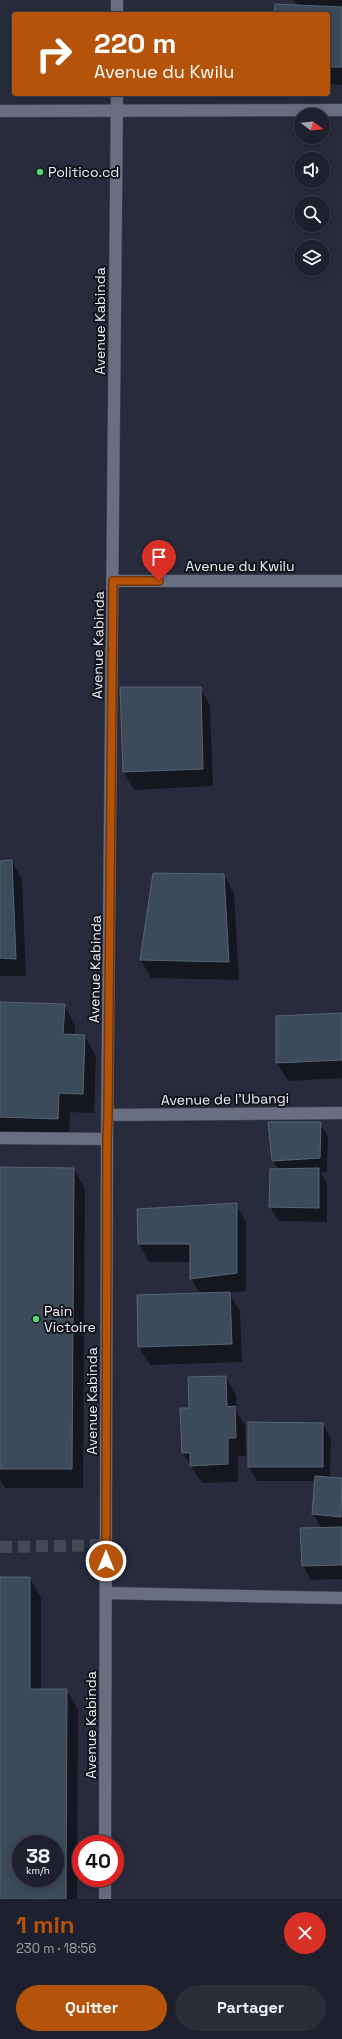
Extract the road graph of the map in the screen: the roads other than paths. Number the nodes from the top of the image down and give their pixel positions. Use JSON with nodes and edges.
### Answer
{"nodes":[{"id":1,"x":117,"y":0,"type":"edge"},
{"id":2,"x":117,"y":12,"type":"edge"},
{"id":3,"x":117,"y":96,"type":"edge"},
{"id":4,"x":117,"y":110,"type":"junction"},
{"id":5,"x":342,"y":110,"type":"edge"},
{"id":6,"x":0,"y":111,"type":"edge"},
{"id":7,"x":113,"y":581,"type":"junction"},
{"id":8,"x":342,"y":581,"type":"edge"},
{"id":9,"x":342,"y":1112,"type":"edge"},
{"id":10,"x":108,"y":1115,"type":"junction"},
{"id":11,"x":0,"y":1138,"type":"edge"},
{"id":12,"x":107,"y":1139,"type":"junction"},
{"id":13,"x":106,"y":1593,"type":"junction"},
{"id":14,"x":342,"y":1598,"type":"edge"},
{"id":15,"x":105,"y":1835,"type":"edge"},
{"id":16,"x":105,"y":1887,"type":"edge"},
{"id":17,"x":105,"y":1899,"type":"edge"}],
"edges":[{"from":1,"to":2,"type":"street"},
{"from":3,"to":4,"type":"street","name":"Avenue Kabinda"},
{"from":4,"to":5,"type":"street"},
{"from":4,"to":6,"type":"street"},
{"from":4,"to":7,"type":"street","name":"Avenue Kabinda"},
{"from":7,"to":8,"type":"street","name":"Avenue du Kwilu"},
{"from":7,"to":10,"type":"street","name":"Avenue Kabinda"},
{"from":9,"to":10,"type":"street","name":"Avenue de l'Ubangi"},
{"from":10,"to":12,"type":"street","name":"Avenue Kabinda"},
{"from":11,"to":12,"type":"street"},
{"from":12,"to":13,"type":"street","name":"Avenue Kabinda"},
{"from":13,"to":14,"type":"street"},
{"from":13,"to":15,"type":"street","name":"Avenue Kabinda"},
{"from":16,"to":17,"type":"street"}]}
